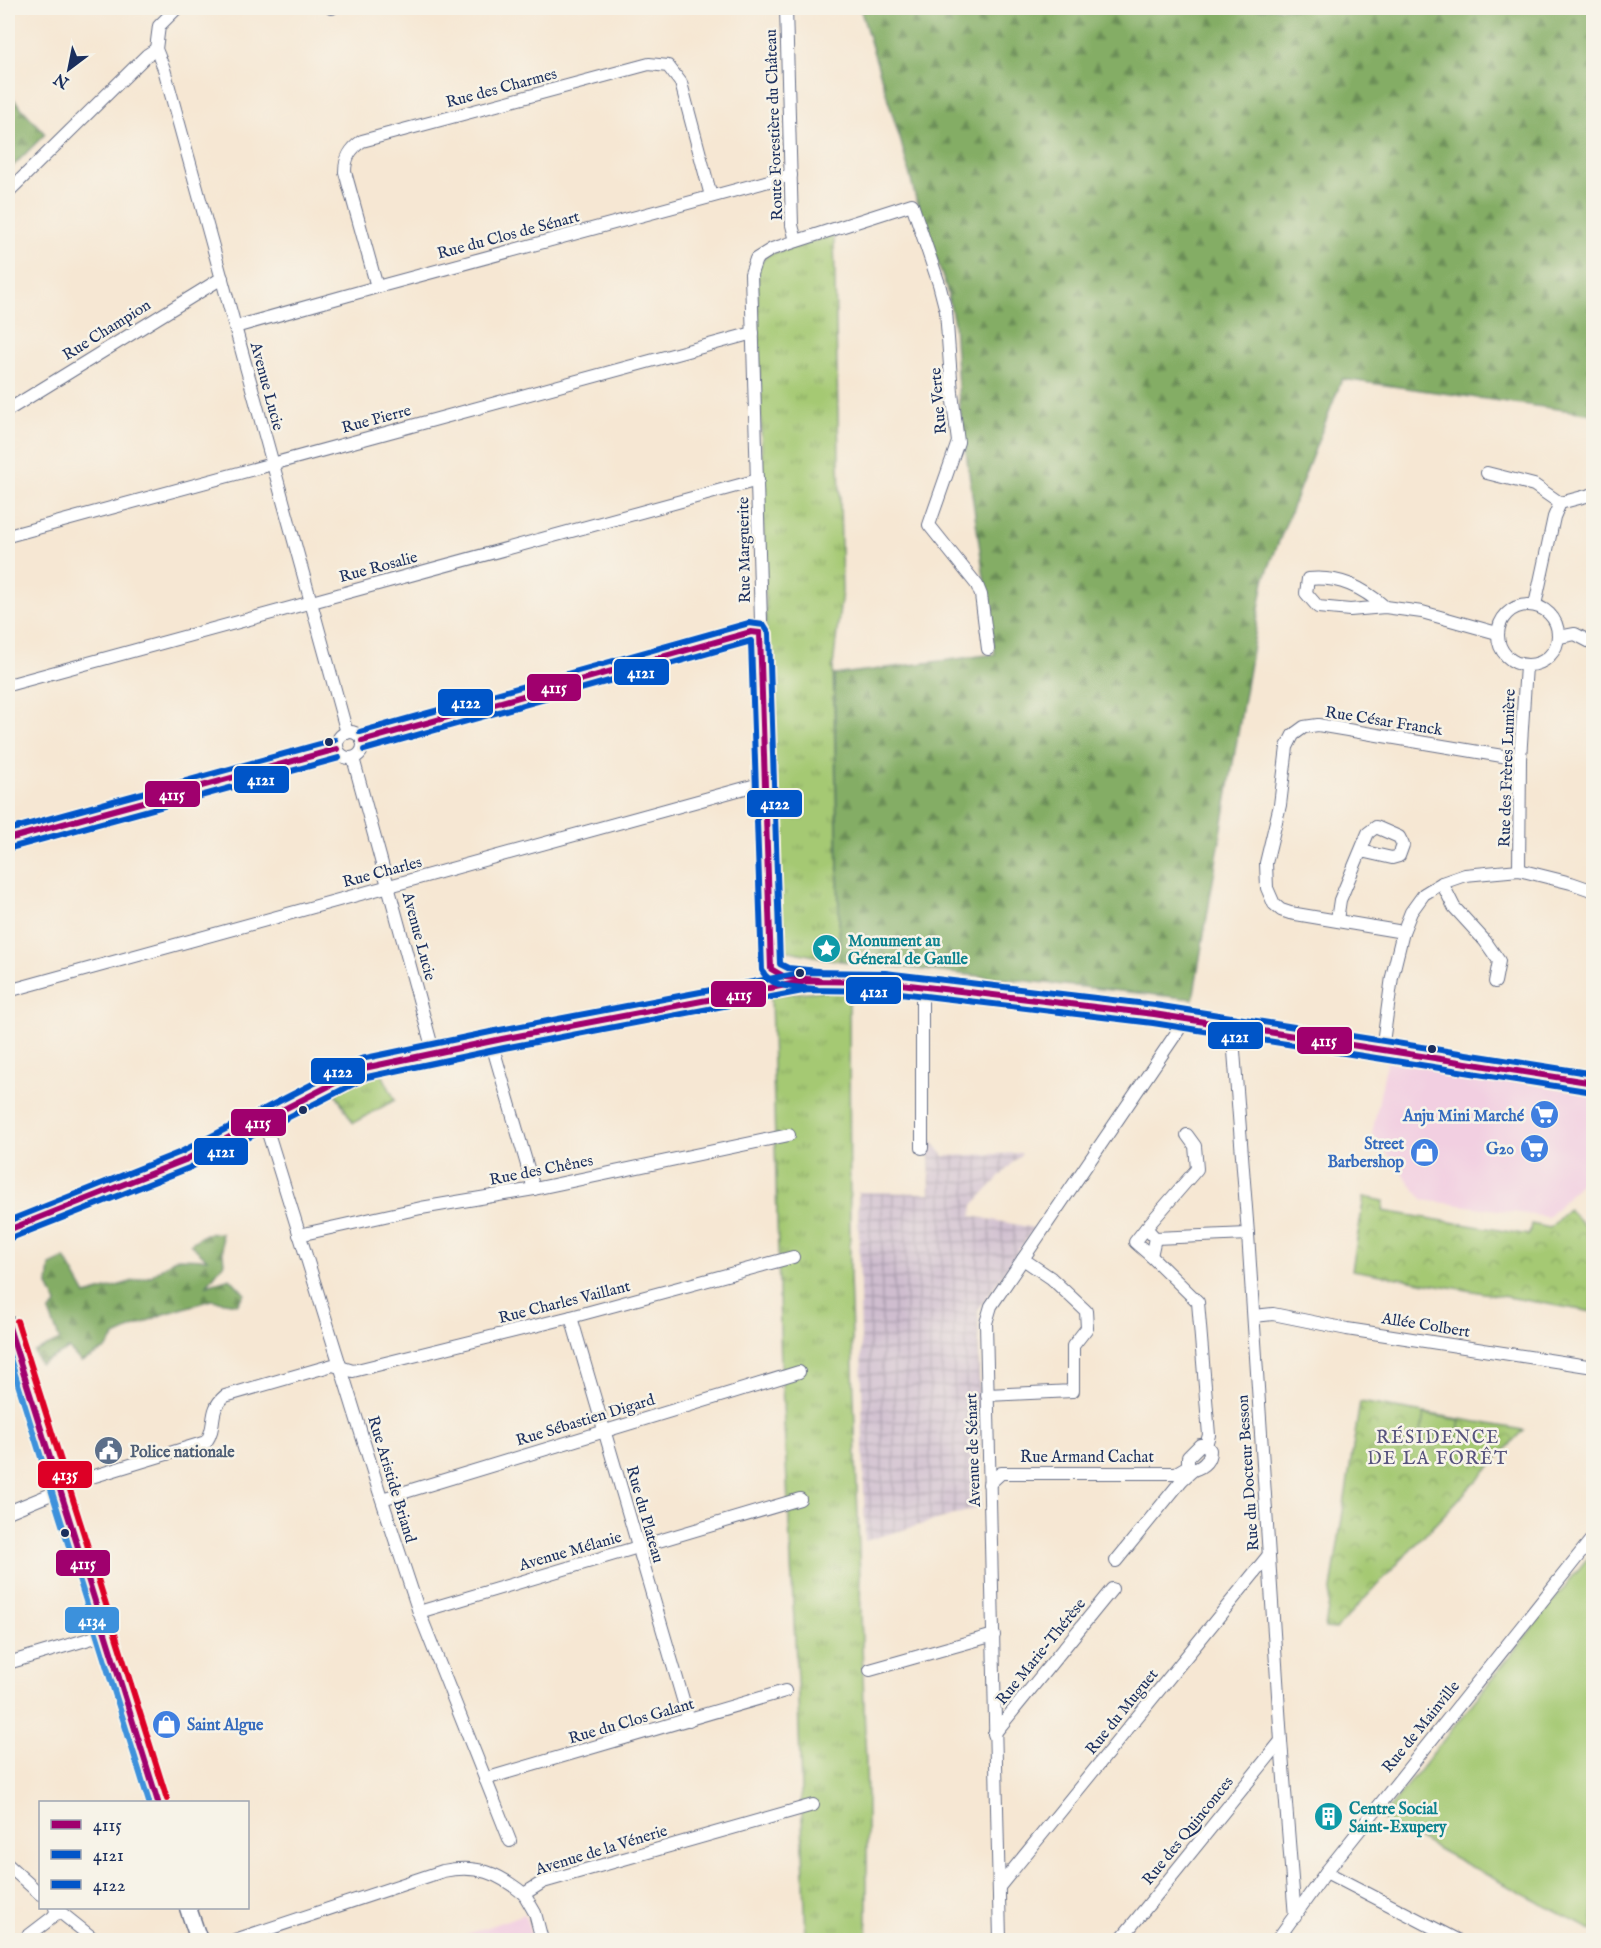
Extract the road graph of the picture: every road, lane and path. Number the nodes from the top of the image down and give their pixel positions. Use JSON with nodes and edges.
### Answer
{"nodes":[{"id":1,"x":177,"y":8,"type":"edge"},
{"id":2,"x":786,"y":8,"type":"edge"},
{"id":3,"x":156,"y":50,"type":"junction"},
{"id":4,"x":791,"y":175,"type":"junction"},
{"id":5,"x":8,"y":192,"type":"edge"},
{"id":6,"x":711,"y":196,"type":"junction"},
{"id":7,"x":796,"y":241,"type":"junction"},
{"id":8,"x":222,"y":278,"type":"junction"},
{"id":9,"x":377,"y":287,"type":"junction"},
{"id":10,"x":235,"y":327,"type":"junction"},
{"id":11,"x":753,"y":333,"type":"junction"},
{"id":12,"x":8,"y":410,"type":"edge"},
{"id":13,"x":272,"y":463,"type":"junction"},
{"id":14,"x":1488,"y":472,"type":"dead end"},
{"id":15,"x":758,"y":480,"type":"junction"},
{"id":16,"x":1593,"y":494,"type":"edge"},
{"id":17,"x":1560,"y":503,"type":"junction"},
{"id":18,"x":8,"y":536,"type":"edge"},
{"id":19,"x":311,"y":601,"type":"junction"},
{"id":20,"x":1535,"y":605,"type":"junction"},
{"id":21,"x":1385,"y":607,"type":"junction"},
{"id":22,"x":760,"y":633,"type":"junction"},
{"id":23,"x":1497,"y":633,"type":"junction"},
{"id":24,"x":1559,"y":637,"type":"junction"},
{"id":25,"x":1593,"y":644,"type":"edge"},
{"id":26,"x":988,"y":649,"type":"dead end"},
{"id":27,"x":1526,"y":666,"type":"junction"},
{"id":28,"x":8,"y":686,"type":"edge"},
{"id":29,"x":347,"y":733,"type":"junction"},
{"id":30,"x":362,"y":741,"type":"junction"},
{"id":31,"x":337,"y":749,"type":"junction"},
{"id":32,"x":353,"y":758,"type":"junction"},
{"id":33,"x":1520,"y":759,"type":"junction"},
{"id":34,"x":766,"y":784,"type":"junction"},
{"id":35,"x":8,"y":839,"type":"edge"},
{"id":36,"x":1361,"y":850,"type":"dead end"},
{"id":37,"x":1519,"y":870,"type":"junction"},
{"id":38,"x":1442,"y":883,"type":"junction"},
{"id":39,"x":389,"y":886,"type":"junction"},
{"id":40,"x":1593,"y":891,"type":"edge"},
{"id":41,"x":1336,"y":920,"type":"junction"},
{"id":42,"x":1403,"y":932,"type":"junction"},
{"id":43,"x":771,"y":969,"type":"junction"},
{"id":44,"x":807,"y":981,"type":"junction"},
{"id":45,"x":1495,"y":982,"type":"dead end"},
{"id":46,"x":922,"y":987,"type":"junction"},
{"id":47,"x":761,"y":988,"type":"junction"},
{"id":48,"x":8,"y":991,"type":"edge"},
{"id":49,"x":1186,"y":1019,"type":"junction"},
{"id":50,"x":1234,"y":1027,"type":"junction"},
{"id":51,"x":491,"y":1041,"type":"junction"},
{"id":52,"x":1382,"y":1050,"type":"junction"},
{"id":53,"x":434,"y":1054,"type":"junction"},
{"id":54,"x":1593,"y":1083,"type":"edge"},
{"id":55,"x":264,"y":1120,"type":"junction"},
{"id":56,"x":789,"y":1135,"type":"dead end"},
{"id":57,"x":1187,"y":1135,"type":"dead end"},
{"id":58,"x":922,"y":1148,"type":"dead end"},
{"id":59,"x":534,"y":1189,"type":"junction"},
{"id":60,"x":1146,"y":1228,"type":"junction"},
{"id":61,"x":8,"y":1230,"type":"edge"},
{"id":62,"x":1248,"y":1234,"type":"junction"},
{"id":63,"x":299,"y":1235,"type":"junction"},
{"id":64,"x":1155,"y":1238,"type":"junction"},
{"id":65,"x":1151,"y":1256,"type":"junction"},
{"id":66,"x":793,"y":1257,"type":"dead end"},
{"id":67,"x":1023,"y":1259,"type":"junction"},
{"id":68,"x":1254,"y":1316,"type":"junction"},
{"id":69,"x":571,"y":1317,"type":"junction"},
{"id":70,"x":8,"y":1324,"type":"edge"},
{"id":71,"x":1593,"y":1367,"type":"edge"},
{"id":72,"x":342,"y":1368,"type":"junction"},
{"id":73,"x":799,"y":1372,"type":"dead end"},
{"id":74,"x":987,"y":1395,"type":"junction"},
{"id":75,"x":605,"y":1430,"type":"junction"},
{"id":76,"x":1190,"y":1468,"type":"junction"},
{"id":77,"x":989,"y":1484,"type":"junction"},
{"id":78,"x":59,"y":1489,"type":"junction"},
{"id":79,"x":382,"y":1499,"type":"junction"},
{"id":80,"x":800,"y":1499,"type":"dead end"},
{"id":81,"x":8,"y":1512,"type":"edge"},
{"id":82,"x":1593,"y":1536,"type":"edge"},
{"id":83,"x":638,"y":1548,"type":"junction"},
{"id":84,"x":1268,"y":1557,"type":"junction"},
{"id":85,"x":1116,"y":1561,"type":"dead end"},
{"id":86,"x":1112,"y":1589,"type":"dead end"},
{"id":87,"x":419,"y":1612,"type":"junction"},
{"id":88,"x":106,"y":1634,"type":"junction"},
{"id":89,"x":994,"y":1635,"type":"junction"},
{"id":90,"x":8,"y":1663,"type":"edge"},
{"id":91,"x":870,"y":1670,"type":"dead end"},
{"id":92,"x":786,"y":1691,"type":"dead end"},
{"id":93,"x":689,"y":1720,"type":"junction"},
{"id":94,"x":994,"y":1734,"type":"junction"},
{"id":95,"x":1281,"y":1741,"type":"junction"},
{"id":96,"x":486,"y":1779,"type":"junction"},
{"id":97,"x":157,"y":1801,"type":"edge"},
{"id":98,"x":813,"y":1805,"type":"dead end"},
{"id":99,"x":510,"y":1841,"type":"dead end"},
{"id":100,"x":8,"y":1865,"type":"edge"},
{"id":101,"x":1326,"y":1872,"type":"junction"},
{"id":102,"x":999,"y":1887,"type":"junction"},
{"id":103,"x":39,"y":1893,"type":"edge"},
{"id":104,"x":524,"y":1894,"type":"junction"},
{"id":105,"x":57,"y":1909,"type":"edge"},
{"id":106,"x":188,"y":1909,"type":"edge"},
{"id":107,"x":1295,"y":1917,"type":"junction"},
{"id":108,"x":23,"y":1941,"type":"edge"},
{"id":109,"x":95,"y":1941,"type":"edge"},
{"id":110,"x":199,"y":1941,"type":"edge"},
{"id":111,"x":235,"y":1941,"type":"edge"},
{"id":112,"x":542,"y":1941,"type":"edge"},
{"id":113,"x":1000,"y":1941,"type":"edge"},
{"id":114,"x":1120,"y":1941,"type":"edge"},
{"id":115,"x":1277,"y":1941,"type":"edge"},
{"id":116,"x":1457,"y":1941,"type":"edge"}],
"edges":[{"from":1,"to":3,"type":"street"},
{"from":2,"to":4,"type":"street","name":"Route Forestière du Château"},
{"from":3,"to":5,"type":"street"},
{"from":3,"to":8,"type":"street","name":"Avenue Lucie"},
{"from":4,"to":6,"type":"street","name":"Rue du Clos de Sénart"},
{"from":4,"to":7,"type":"street","name":"Route Forestière du Château"},
{"from":6,"to":9,"type":"street","name":"Rue du Clos de Sénart"},
{"from":6,"to":9,"type":"street","name":"Rue des Charmes"},
{"from":7,"to":11,"type":"street","name":"Rue Marguerite"},
{"from":7,"to":26,"type":"street","name":"Rue Verte"},
{"from":8,"to":10,"type":"street","name":"Avenue Lucie"},
{"from":8,"to":12,"type":"street","name":"Rue Champion"},
{"from":9,"to":10,"type":"street","name":"Rue du Clos de Sénart"},
{"from":10,"to":13,"type":"street","name":"Avenue Lucie"},
{"from":11,"to":13,"type":"street","name":"Rue Pierre"},
{"from":11,"to":15,"type":"street","name":"Rue Marguerite"},
{"from":13,"to":18,"type":"street","name":"Rue Pierre"},
{"from":13,"to":19,"type":"street","name":"Avenue Lucie"},
{"from":14,"to":17,"type":"street"},
{"from":15,"to":19,"type":"street","name":"Rue Rosalie"},
{"from":15,"to":22,"type":"street","name":"Rue Marguerite"},
{"from":16,"to":17,"type":"street"},
{"from":17,"to":20,"type":"street"},
{"from":19,"to":28,"type":"street","name":"Rue Rosalie"},
{"from":19,"to":29,"type":"street","name":"Avenue Lucie"},
{"from":20,"to":23,"type":"street"},
{"from":20,"to":24,"type":"street"},
{"from":21,"to":21,"type":"street"},
{"from":21,"to":23,"type":"street"},
{"from":22,"to":30,"type":"street"},
{"from":22,"to":34,"type":"street","name":"Rue Marguerite"},
{"from":23,"to":27,"type":"street"},
{"from":24,"to":25,"type":"street"},
{"from":24,"to":27,"type":"street"},
{"from":27,"to":33,"type":"street","name":"Rue des Frères Lumière"},
{"from":29,"to":30,"type":"street"},
{"from":29,"to":31,"type":"street"},
{"from":30,"to":32,"type":"street"},
{"from":31,"to":32,"type":"street"},
{"from":31,"to":35,"type":"street"},
{"from":32,"to":39,"type":"street","name":"Avenue Lucie"},
{"from":33,"to":37,"type":"street","name":"Rue des Frères Lumière"},
{"from":33,"to":41,"type":"street","name":"Rue César Franck"},
{"from":34,"to":39,"type":"street","name":"Rue Charles"},
{"from":34,"to":43,"type":"street","name":"Rue Marguerite"},
{"from":36,"to":41,"type":"street"},
{"from":37,"to":38,"type":"street"},
{"from":37,"to":40,"type":"street"},
{"from":38,"to":42,"type":"street"},
{"from":38,"to":45,"type":"street"},
{"from":39,"to":48,"type":"street","name":"Rue Charles"},
{"from":39,"to":53,"type":"street","name":"Avenue Lucie"},
{"from":41,"to":42,"type":"street"},
{"from":42,"to":52,"type":"street"},
{"from":43,"to":44,"type":"street"},
{"from":43,"to":47,"type":"street","name":"Rue Marguerite"},
{"from":44,"to":46,"type":"main road"},
{"from":44,"to":47,"type":"main road"},
{"from":46,"to":49,"type":"main road"},
{"from":46,"to":58,"type":"street"},
{"from":47,"to":51,"type":"main road"},
{"from":49,"to":50,"type":"main road"},
{"from":49,"to":67,"type":"street","name":"Avenue de Sénart"},
{"from":50,"to":52,"type":"main road"},
{"from":50,"to":62,"type":"street","name":"Rue du Docteur Besson"},
{"from":51,"to":53,"type":"main road"},
{"from":51,"to":59,"type":"street"},
{"from":52,"to":54,"type":"main road"},
{"from":53,"to":55,"type":"main road"},
{"from":55,"to":61,"type":"main road"},
{"from":55,"to":63,"type":"street","name":"Rue Aristide Briand"},
{"from":56,"to":59,"type":"street","name":"Rue des Chênes"},
{"from":57,"to":60,"type":"street"},
{"from":59,"to":63,"type":"street","name":"Rue des Chênes"},
{"from":60,"to":64,"type":"street"},
{"from":60,"to":65,"type":"street"},
{"from":62,"to":64,"type":"street"},
{"from":62,"to":68,"type":"street","name":"Rue du Docteur Besson"},
{"from":63,"to":72,"type":"street","name":"Rue Aristide Briand"},
{"from":64,"to":65,"type":"street"},
{"from":65,"to":76,"type":"street"},
{"from":66,"to":69,"type":"street","name":"Rue Charles Vaillant"},
{"from":67,"to":74,"type":"street","name":"Avenue de Sénart"},
{"from":67,"to":74,"type":"street"},
{"from":68,"to":71,"type":"street","name":"Allée Colbert"},
{"from":68,"to":84,"type":"street","name":"Rue du Docteur Besson"},
{"from":69,"to":72,"type":"street","name":"Rue Charles Vaillant"},
{"from":69,"to":75,"type":"street","name":"Rue du Plateau"},
{"from":70,"to":78,"type":"main road"},
{"from":72,"to":78,"type":"street","name":"Rue Charles Vaillant"},
{"from":72,"to":79,"type":"street","name":"Rue Aristide Briand"},
{"from":73,"to":75,"type":"street","name":"Rue Sébastien Digard"},
{"from":74,"to":77,"type":"street","name":"Avenue de Sénart"},
{"from":75,"to":79,"type":"street","name":"Rue Sébastien Digard"},
{"from":75,"to":83,"type":"street","name":"Rue du Plateau"},
{"from":76,"to":77,"type":"street","name":"Rue Armand Cachat"},
{"from":76,"to":85,"type":"street"},
{"from":77,"to":89,"type":"street","name":"Avenue de Sénart"},
{"from":78,"to":81,"type":"street"},
{"from":78,"to":88,"type":"main road"},
{"from":79,"to":87,"type":"street","name":"Rue Aristide Briand"},
{"from":80,"to":83,"type":"street","name":"Avenue Mélanie"},
{"from":82,"to":101,"type":"street","name":"Rue de Mainville"},
{"from":83,"to":87,"type":"street","name":"Avenue Mélanie"},
{"from":83,"to":93,"type":"street","name":"Rue du Plateau"},
{"from":84,"to":95,"type":"street","name":"Rue du Docteur Besson"},
{"from":84,"to":102,"type":"street","name":"Rue du Muguet"},
{"from":86,"to":94,"type":"street","name":"Rue Marie-Thérèse"},
{"from":87,"to":96,"type":"street","name":"Rue Aristide Briand"},
{"from":88,"to":90,"type":"street"},
{"from":88,"to":97,"type":"main road"},
{"from":89,"to":91,"type":"street"},
{"from":89,"to":94,"type":"street","name":"Avenue de Sénart"},
{"from":92,"to":93,"type":"street","name":"Rue du Clos Galant"},
{"from":93,"to":96,"type":"street","name":"Rue du Clos Galant"},
{"from":94,"to":102,"type":"street","name":"Avenue de Sénart"},
{"from":95,"to":107,"type":"street","name":"Rue du Docteur Besson"},
{"from":95,"to":114,"type":"street","name":"Rue des Quinconces"},
{"from":96,"to":99,"type":"street","name":"Rue Aristide Briand"},
{"from":98,"to":104,"type":"street","name":"Avenue de la Vénerie"},
{"from":100,"to":103,"type":"street"},
{"from":101,"to":107,"type":"street","name":"Rue de Mainville"},
{"from":101,"to":116,"type":"street"},
{"from":102,"to":113,"type":"street","name":"Avenue de Sénart"},
{"from":104,"to":111,"type":"street","name":"Avenue de la Vénerie"},
{"from":104,"to":112,"type":"street"},
{"from":105,"to":108,"type":"street"},
{"from":105,"to":109,"type":"street"},
{"from":106,"to":110,"type":"main road"},
{"from":107,"to":115,"type":"street","name":"Rue de Mainville"}]}
